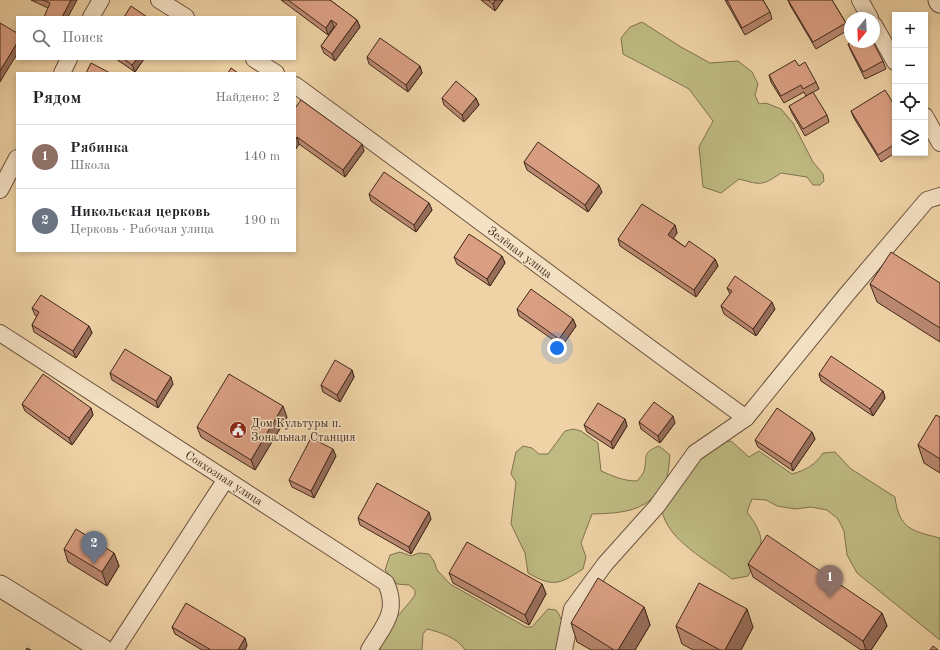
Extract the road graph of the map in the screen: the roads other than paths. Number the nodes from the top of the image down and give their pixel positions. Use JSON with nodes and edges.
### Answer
{"nodes":[{"id":1,"x":100,"y":0,"type":"edge"},
{"id":2,"x":158,"y":0,"type":"edge"},
{"id":3,"x":860,"y":0,"type":"edge"},
{"id":4,"x":867,"y":12,"type":"edge"},
{"id":5,"x":92,"y":16,"type":"edge"},
{"id":6,"x":184,"y":16,"type":"edge"},
{"id":7,"x":880,"y":36,"type":"edge"},
{"id":8,"x":892,"y":57,"type":"edge"},
{"id":9,"x":68,"y":60,"type":"edge"},
{"id":10,"x":256,"y":60,"type":"edge"},
{"id":11,"x":62,"y":72,"type":"edge"},
{"id":12,"x":274,"y":72,"type":"edge"},
{"id":13,"x":296,"y":86,"type":"edge"},
{"id":14,"x":927,"y":120,"type":"edge"},
{"id":15,"x":940,"y":143,"type":"edge"},
{"id":16,"x":16,"y":160,"type":"edge"},
{"id":17,"x":0,"y":190,"type":"edge"},
{"id":18,"x":940,"y":196,"type":"edge"},
{"id":19,"x":0,"y":333,"type":"edge"},
{"id":20,"x":746,"y":418,"type":"junction"},
{"id":21,"x":226,"y":479,"type":"junction"},
{"id":22,"x":0,"y":586,"type":"edge"},
{"id":23,"x":103,"y":650,"type":"edge"},
{"id":24,"x":114,"y":650,"type":"edge"},
{"id":25,"x":369,"y":650,"type":"edge"},
{"id":26,"x":564,"y":650,"type":"edge"}],
"edges":[{"from":1,"to":5,"type":"street"},
{"from":2,"to":6,"type":"street"},
{"from":3,"to":4,"type":"street"},
{"from":7,"to":8,"type":"street"},
{"from":9,"to":11,"type":"street"},
{"from":10,"to":12,"type":"street"},
{"from":13,"to":20,"type":"street","name":"Зелёная улица"},
{"from":14,"to":15,"type":"street"},
{"from":16,"to":17,"type":"street"},
{"from":18,"to":20,"type":"street"},
{"from":19,"to":21,"type":"street","name":"Совхозная улица"},
{"from":20,"to":26,"type":"street"},
{"from":21,"to":24,"type":"street"},
{"from":21,"to":25,"type":"street","name":"Совхозная улица"},
{"from":22,"to":23,"type":"street"}]}
